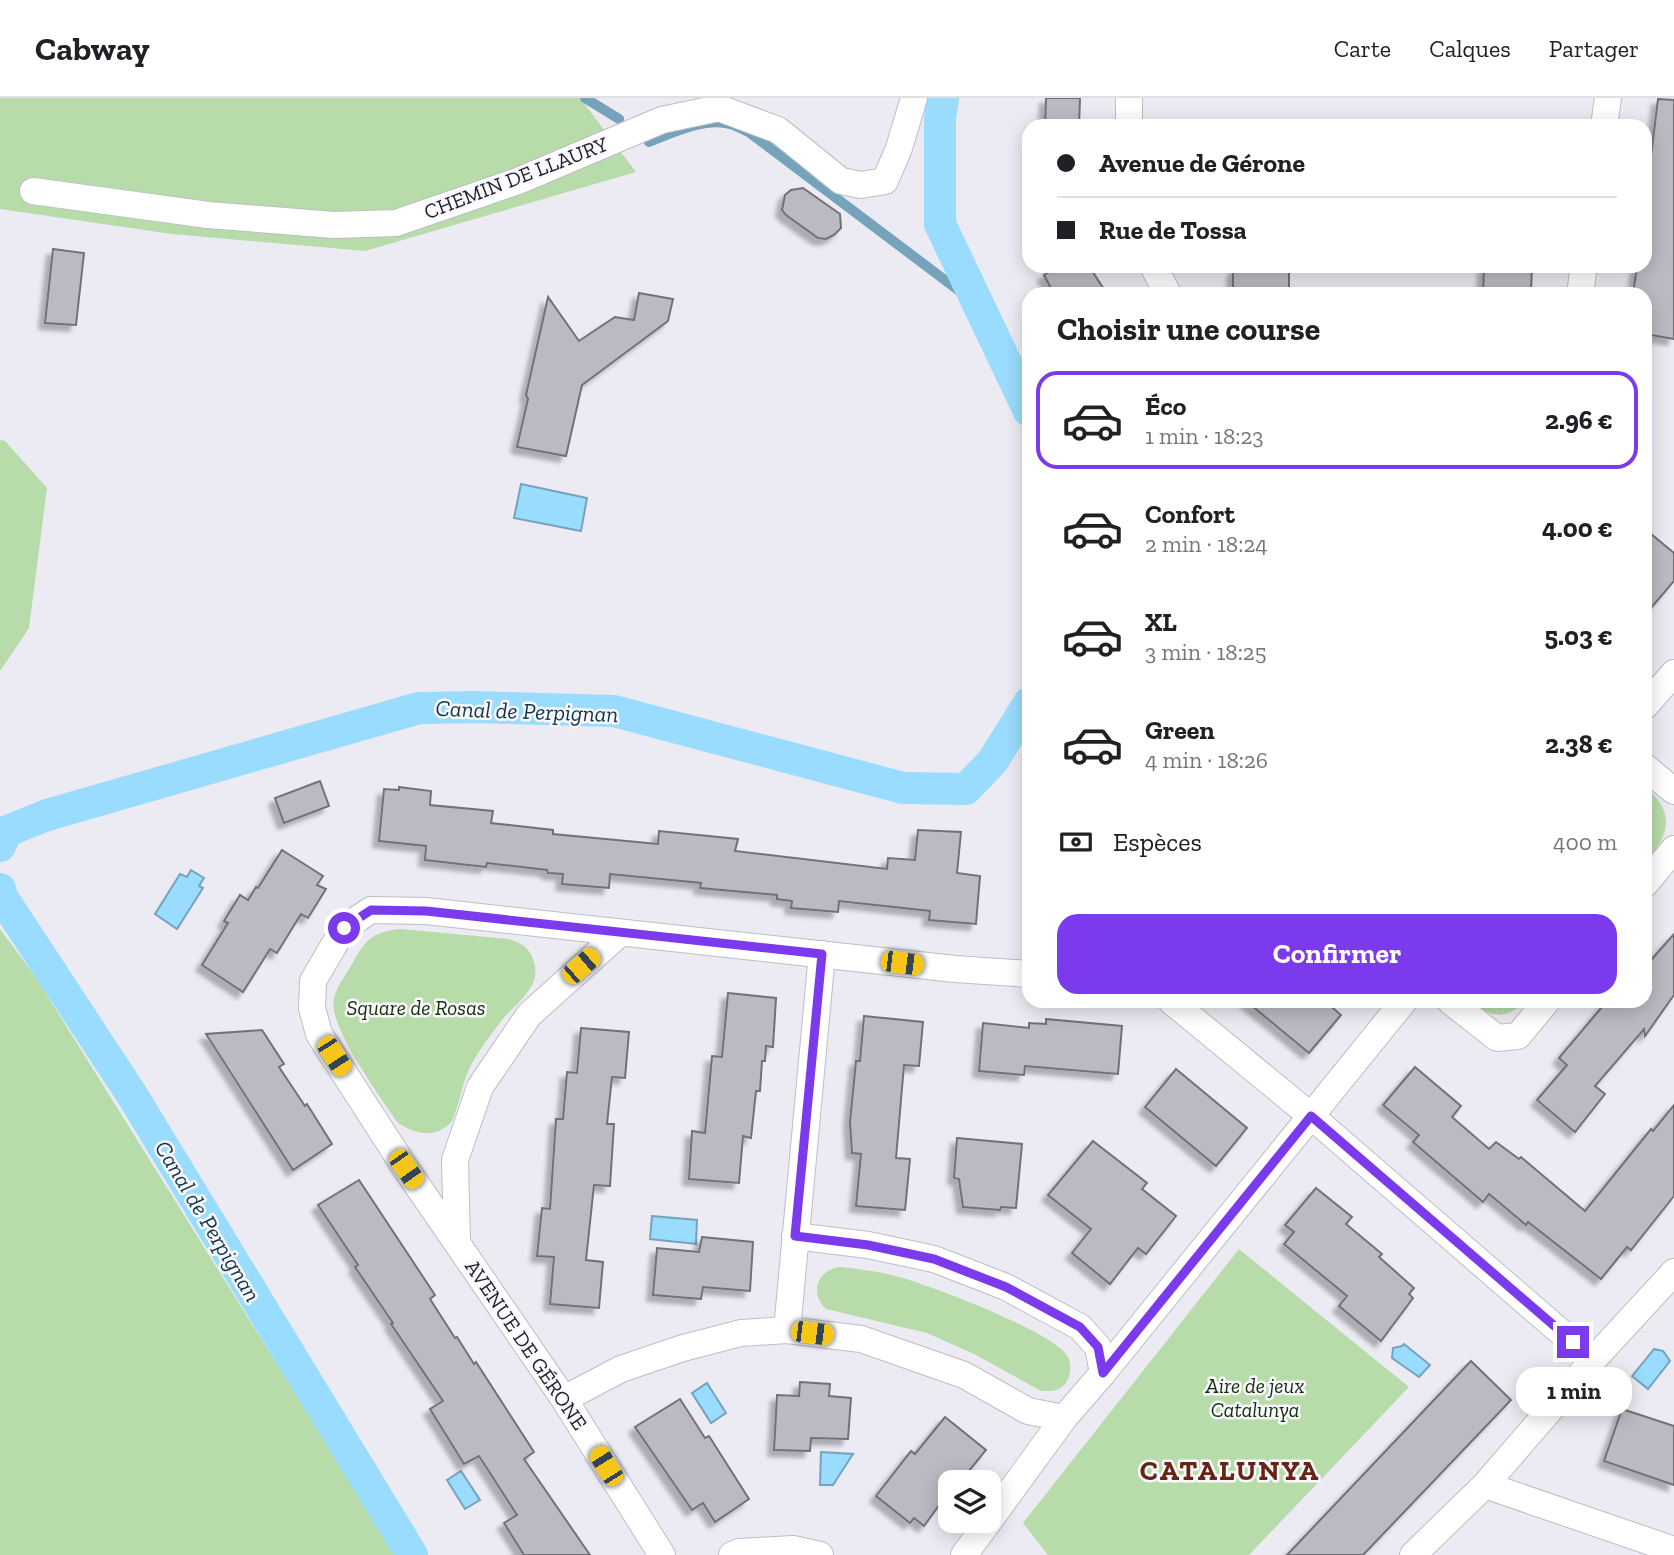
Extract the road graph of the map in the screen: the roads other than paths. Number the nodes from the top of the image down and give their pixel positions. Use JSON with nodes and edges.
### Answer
{"nodes":[{"id":1,"x":914,"y":98,"type":"edge"},
{"id":2,"x":1129,"y":98,"type":"edge"},
{"id":3,"x":1608,"y":98,"type":"edge"},
{"id":4,"x":1129,"y":119,"type":"edge"},
{"id":5,"x":1605,"y":119,"type":"edge"},
{"id":6,"x":33,"y":191,"type":"dead end"},
{"id":7,"x":1674,"y":673,"type":"edge"},
{"id":8,"x":1652,"y":698,"type":"edge"},
{"id":9,"x":1652,"y":773,"type":"edge"},
{"id":10,"x":1674,"y":791,"type":"edge"},
{"id":11,"x":1674,"y":849,"type":"edge"},
{"id":12,"x":1652,"y":876,"type":"edge"},
{"id":13,"x":620,"y":933,"type":"junction"},
{"id":14,"x":822,"y":954,"type":"junction"},
{"id":15,"x":1022,"y":974,"type":"edge"},
{"id":16,"x":1180,"y":1008,"type":"edge"},
{"id":17,"x":1398,"y":1008,"type":"edge"},
{"id":18,"x":1459,"y":1008,"type":"edge"},
{"id":19,"x":1541,"y":1008,"type":"edge"},
{"id":20,"x":1311,"y":1116,"type":"junction"},
{"id":21,"x":795,"y":1236,"type":"junction"},
{"id":22,"x":457,"y":1242,"type":"junction"},
{"id":23,"x":1674,"y":1272,"type":"edge"},
{"id":24,"x":788,"y":1330,"type":"junction"},
{"id":25,"x":1593,"y":1360,"type":"junction"},
{"id":26,"x":1103,"y":1373,"type":"junction"},
{"id":27,"x":564,"y":1399,"type":"junction"},
{"id":28,"x":1064,"y":1418,"type":"junction"},
{"id":29,"x":1485,"y":1485,"type":"junction"},
{"id":30,"x":1001,"y":1505,"type":"edge"},
{"id":31,"x":980,"y":1533,"type":"edge"},
{"id":32,"x":1674,"y":1549,"type":"edge"},
{"id":33,"x":662,"y":1555,"type":"edge"},
{"id":34,"x":732,"y":1555,"type":"edge"},
{"id":35,"x":820,"y":1555,"type":"edge"},
{"id":36,"x":964,"y":1555,"type":"edge"},
{"id":37,"x":1413,"y":1555,"type":"edge"}],
"edges":[{"from":1,"to":6,"type":"street","name":"CHEMIN DE LLAURY"},
{"from":2,"to":4,"type":"street"},
{"from":3,"to":5,"type":"street"},
{"from":7,"to":8,"type":"street"},
{"from":9,"to":10,"type":"street"},
{"from":11,"to":12,"type":"street"},
{"from":13,"to":14,"type":"street","name":"AVENUE DE GÉRONE"},
{"from":13,"to":22,"type":"street","name":"AVENUE DE GÉRONE"},
{"from":13,"to":22,"type":"street","name":"AVENUE DE GÉRONE"},
{"from":14,"to":15,"type":"street","name":"AVENUE DE GÉRONE"},
{"from":14,"to":21,"type":"street"},
{"from":16,"to":20,"type":"street"},
{"from":17,"to":20,"type":"street"},
{"from":18,"to":19,"type":"street"},
{"from":20,"to":25,"type":"street"},
{"from":20,"to":26,"type":"street"},
{"from":21,"to":24,"type":"street"},
{"from":21,"to":26,"type":"street"},
{"from":22,"to":27,"type":"street","name":"AVENUE DE GÉRONE"},
{"from":23,"to":25,"type":"street"},
{"from":24,"to":27,"type":"street"},
{"from":24,"to":28,"type":"street"},
{"from":25,"to":29,"type":"street"},
{"from":26,"to":28,"type":"street"},
{"from":27,"to":33,"type":"street","name":"AVENUE DE GÉRONE"},
{"from":28,"to":30,"type":"street"},
{"from":29,"to":32,"type":"street"},
{"from":29,"to":37,"type":"street"},
{"from":31,"to":36,"type":"street"},
{"from":34,"to":35,"type":"street"}]}
